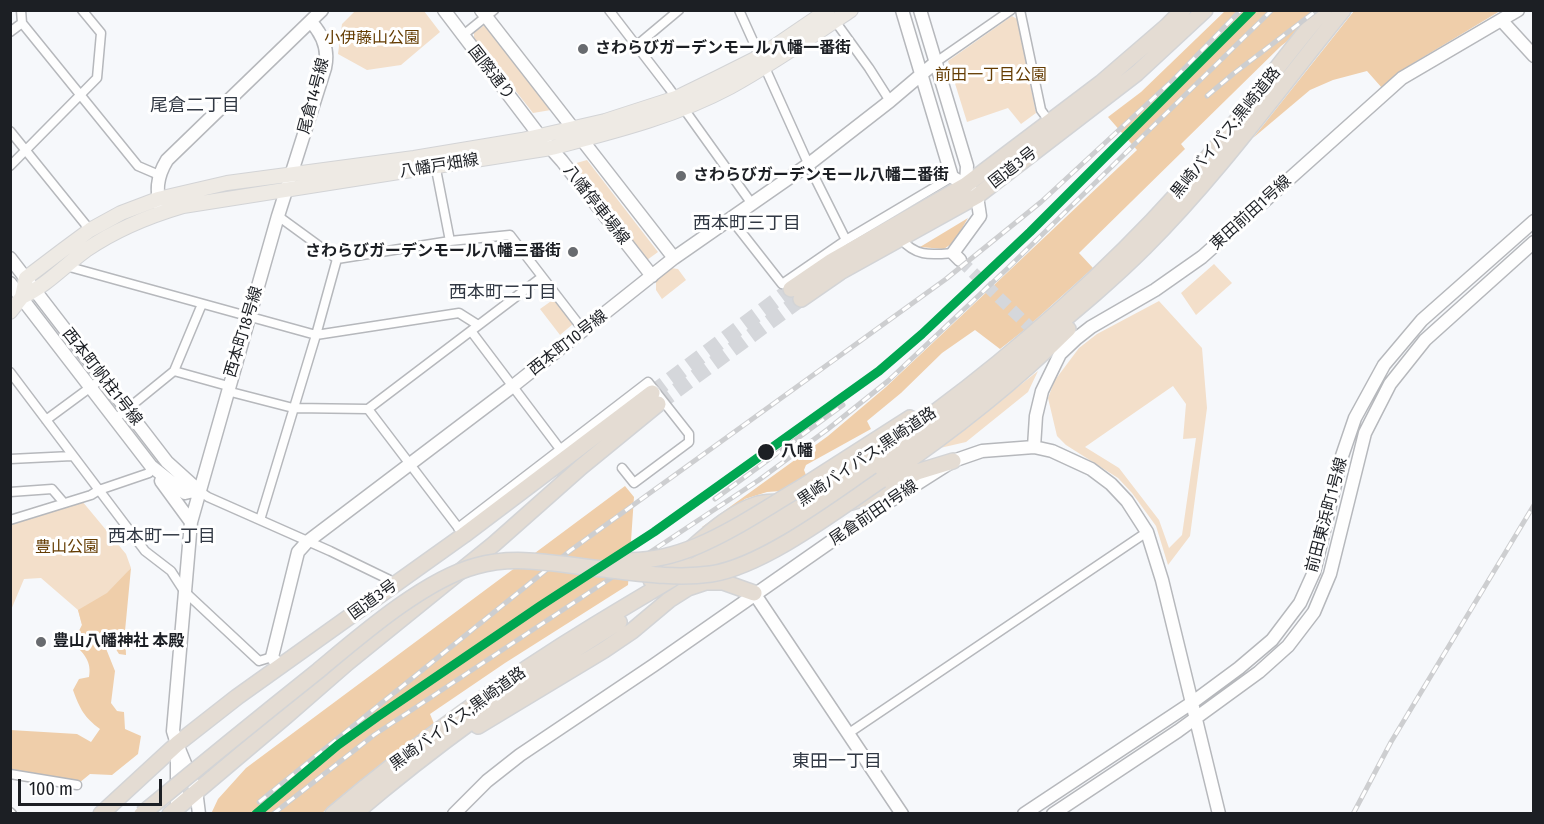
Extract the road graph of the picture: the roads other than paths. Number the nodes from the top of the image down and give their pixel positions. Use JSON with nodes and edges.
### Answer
{"nodes":[{"id":1,"x":21,"y":10,"type":"edge"},
{"id":2,"x":82,"y":10,"type":"edge"},
{"id":3,"x":324,"y":10,"type":"edge"},
{"id":4,"x":444,"y":10,"type":"edge"},
{"id":5,"x":609,"y":10,"type":"edge"},
{"id":6,"x":679,"y":10,"type":"edge"},
{"id":7,"x":739,"y":10,"type":"edge"},
{"id":8,"x":850,"y":10,"type":"edge"},
{"id":9,"x":902,"y":10,"type":"edge"},
{"id":10,"x":920,"y":10,"type":"edge"},
{"id":11,"x":1011,"y":10,"type":"edge"},
{"id":12,"x":1020,"y":10,"type":"edge"},
{"id":13,"x":1183,"y":10,"type":"edge"},
{"id":14,"x":1205,"y":10,"type":"edge"},
{"id":15,"x":1324,"y":10,"type":"edge"},
{"id":16,"x":1343,"y":10,"type":"edge"},
{"id":17,"x":1518,"y":10,"type":"edge"},
{"id":18,"x":487,"y":13,"type":"edge"},
{"id":19,"x":832,"y":16,"type":"edge"},
{"id":20,"x":311,"y":21,"type":"junction"},
{"id":21,"x":1502,"y":21,"type":"junction"},
{"id":22,"x":22,"y":23,"type":"junction"},
{"id":23,"x":10,"y":32,"type":"edge"},
{"id":24,"x":462,"y":36,"type":"junction"},
{"id":25,"x":636,"y":45,"type":"junction"},
{"id":26,"x":1533,"y":56,"type":"edge"},
{"id":27,"x":1296,"y":58,"type":"junction"},
{"id":28,"x":761,"y":62,"type":"junction"},
{"id":29,"x":936,"y":62,"type":"junction"},
{"id":30,"x":920,"y":75,"type":"junction"},
{"id":31,"x":80,"y":94,"type":"junction"},
{"id":32,"x":890,"y":101,"type":"junction"},
{"id":33,"x":679,"y":102,"type":"junction"},
{"id":34,"x":1049,"y":121,"type":"junction"},
{"id":35,"x":10,"y":131,"type":"edge"},
{"id":36,"x":578,"y":134,"type":"junction"},
{"id":37,"x":539,"y":135,"type":"junction"},
{"id":38,"x":551,"y":148,"type":"junction"},
{"id":39,"x":26,"y":150,"type":"junction"},
{"id":40,"x":435,"y":161,"type":"junction"},
{"id":41,"x":808,"y":164,"type":"junction"},
{"id":42,"x":10,"y":166,"type":"edge"},
{"id":43,"x":293,"y":174,"type":"junction"},
{"id":44,"x":159,"y":175,"type":"junction"},
{"id":45,"x":952,"y":177,"type":"junction"},
{"id":46,"x":288,"y":188,"type":"junction"},
{"id":47,"x":972,"y":190,"type":"junction"},
{"id":48,"x":752,"y":204,"type":"junction"},
{"id":49,"x":160,"y":205,"type":"junction"},
{"id":50,"x":278,"y":216,"type":"junction"},
{"id":51,"x":731,"y":219,"type":"junction"},
{"id":52,"x":1533,"y":221,"type":"edge"},
{"id":53,"x":90,"y":230,"type":"junction"},
{"id":54,"x":900,"y":238,"type":"junction"},
{"id":55,"x":846,"y":240,"type":"junction"},
{"id":56,"x":450,"y":241,"type":"junction"},
{"id":57,"x":1533,"y":242,"type":"edge"},
{"id":58,"x":1146,"y":246,"type":"junction"},
{"id":59,"x":957,"y":257,"type":"joint"},
{"id":60,"x":10,"y":258,"type":"edge"},
{"id":61,"x":674,"y":258,"type":"junction"},
{"id":62,"x":336,"y":259,"type":"junction"},
{"id":63,"x":66,"y":266,"type":"junction"},
{"id":64,"x":652,"y":276,"type":"junction"},
{"id":65,"x":542,"y":277,"type":"junction"},
{"id":66,"x":26,"y":278,"type":"junction"},
{"id":67,"x":10,"y":283,"type":"edge"},
{"id":68,"x":36,"y":291,"type":"junction"},
{"id":69,"x":22,"y":297,"type":"junction"},
{"id":70,"x":202,"y":304,"type":"junction"},
{"id":71,"x":10,"y":312,"type":"edge"},
{"id":72,"x":249,"y":316,"type":"junction"},
{"id":73,"x":1042,"y":324,"type":"junction"},
{"id":74,"x":474,"y":328,"type":"junction"},
{"id":75,"x":584,"y":331,"type":"junction"},
{"id":76,"x":316,"y":335,"type":"junction"},
{"id":77,"x":174,"y":371,"type":"junction"},
{"id":78,"x":10,"y":372,"type":"edge"},
{"id":79,"x":103,"y":378,"type":"junction"},
{"id":80,"x":513,"y":386,"type":"junction"},
{"id":81,"x":91,"y":388,"type":"junction"},
{"id":82,"x":227,"y":388,"type":"junction"},
{"id":83,"x":293,"y":408,"type":"junction"},
{"id":84,"x":368,"y":409,"type":"junction"},
{"id":85,"x":128,"y":410,"type":"junction"},
{"id":86,"x":115,"y":419,"type":"junction"},
{"id":87,"x":46,"y":420,"type":"junction"},
{"id":88,"x":1034,"y":447,"type":"junction"},
{"id":89,"x":560,"y":449,"type":"junction"},
{"id":90,"x":72,"y":456,"type":"junction"},
{"id":91,"x":10,"y":459,"type":"edge"},
{"id":92,"x":953,"y":460,"type":"junction"},
{"id":93,"x":207,"y":462,"type":"junction"},
{"id":94,"x":409,"y":463,"type":"junction"},
{"id":95,"x":151,"y":466,"type":"junction"},
{"id":96,"x":622,"y":468,"type":"dead end"},
{"id":97,"x":187,"y":478,"type":"junction"},
{"id":98,"x":99,"y":490,"type":"junction"},
{"id":99,"x":198,"y":490,"type":"junction"},
{"id":100,"x":10,"y":492,"type":"edge"},
{"id":101,"x":788,"y":502,"type":"dead end"},
{"id":102,"x":842,"y":502,"type":"dead end"},
{"id":103,"x":64,"y":503,"type":"junction"},
{"id":104,"x":10,"y":520,"type":"edge"},
{"id":105,"x":260,"y":520,"type":"junction"},
{"id":106,"x":191,"y":522,"type":"junction"},
{"id":107,"x":461,"y":532,"type":"junction"},
{"id":108,"x":1147,"y":532,"type":"junction"},
{"id":109,"x":307,"y":542,"type":"junction"},
{"id":110,"x":396,"y":583,"type":"junction"},
{"id":111,"x":184,"y":591,"type":"junction"},
{"id":112,"x":754,"y":593,"type":"junction"},
{"id":113,"x":276,"y":662,"type":"junction"},
{"id":114,"x":499,"y":686,"type":"junction"},
{"id":115,"x":1193,"y":702,"type":"junction"},
{"id":116,"x":1195,"y":718,"type":"junction"},
{"id":117,"x":849,"y":733,"type":"junction"},
{"id":118,"x":177,"y":744,"type":"junction"},
{"id":119,"x":10,"y":774,"type":"edge"},
{"id":120,"x":77,"y":785,"type":"dead end"},
{"id":121,"x":388,"y":785,"type":"junction"},
{"id":122,"x":196,"y":790,"type":"junction"},
{"id":123,"x":461,"y":810,"type":"edge"},
{"id":124,"x":174,"y":812,"type":"edge"},
{"id":125,"x":101,"y":813,"type":"edge"},
{"id":126,"x":128,"y":813,"type":"edge"},
{"id":127,"x":142,"y":813,"type":"edge"},
{"id":128,"x":199,"y":813,"type":"edge"},
{"id":129,"x":333,"y":813,"type":"edge"},
{"id":130,"x":354,"y":813,"type":"edge"},
{"id":131,"x":902,"y":813,"type":"edge"},
{"id":132,"x":1024,"y":813,"type":"edge"},
{"id":133,"x":1053,"y":813,"type":"edge"},
{"id":134,"x":1219,"y":813,"type":"edge"}],
"edges":[{"from":1,"to":22,"type":"street"},
{"from":2,"to":31,"type":"street"},
{"from":3,"to":20,"type":"street"},
{"from":4,"to":24,"type":"street","name":"国際通り"},
{"from":5,"to":25,"type":"street"},
{"from":6,"to":25,"type":"street"},
{"from":7,"to":28,"type":"street"},
{"from":8,"to":19,"type":"main road","name":"八幡戸畑線"},
{"from":9,"to":30,"type":"street"},
{"from":10,"to":29,"type":"street"},
{"from":11,"to":29,"type":"street"},
{"from":12,"to":34,"type":"street"},
{"from":13,"to":34,"type":"highway","name":"国道3号"},
{"from":14,"to":47,"type":"highway","name":"国道3号"},
{"from":15,"to":27,"type":"highway","name":"黒崎バイパス;黒崎道路"},
{"from":16,"to":27,"type":"highway","name":"黒崎バイパス;黒崎道路"},
{"from":17,"to":21,"type":"street","name":"東田前田1号線"},
{"from":18,"to":24,"type":"street"},
{"from":18,"to":36,"type":"street","name":"国際通り"},
{"from":19,"to":28,"type":"main road","name":"八幡戸畑線"},
{"from":19,"to":32,"type":"street"},
{"from":20,"to":43,"type":"street","name":"尾倉14号線"},
{"from":20,"to":44,"type":"street"},
{"from":21,"to":26,"type":"street"},
{"from":21,"to":88,"type":"street","name":"東田前田1号線"},
{"from":22,"to":23,"type":"street"},
{"from":22,"to":31,"type":"street"},
{"from":24,"to":37,"type":"street","name":"国際通り"},
{"from":25,"to":33,"type":"street"},
{"from":27,"to":58,"type":"highway","name":"黒崎バイパス;黒崎道路"},
{"from":27,"to":73,"type":"highway","name":"黒崎バイパス;黒崎道路"},
{"from":28,"to":33,"type":"main road","name":"八幡戸畑線"},
{"from":28,"to":41,"type":"street"},
{"from":29,"to":30,"type":"street","name":"西本町10号線"},
{"from":29,"to":47,"type":"street"},
{"from":30,"to":32,"type":"street","name":"西本町10号線"},
{"from":30,"to":45,"type":"street"},
{"from":31,"to":39,"type":"street"},
{"from":31,"to":44,"type":"street"},
{"from":32,"to":41,"type":"street","name":"西本町10号線"},
{"from":33,"to":36,"type":"main road","name":"八幡戸畑線"},
{"from":33,"to":48,"type":"street"},
{"from":34,"to":47,"type":"highway","name":"国道3号"},
{"from":35,"to":39,"type":"street"},
{"from":36,"to":37,"type":"main road","name":"八幡戸畑線"},
{"from":36,"to":38,"type":"main road","name":"八幡戸畑線"},
{"from":36,"to":61,"type":"street","name":"八幡停車場線"},
{"from":37,"to":38,"type":"street","name":"八幡停車場線"},
{"from":37,"to":40,"type":"main road","name":"八幡戸畑線"},
{"from":38,"to":40,"type":"main road","name":"八幡戸畑線"},
{"from":38,"to":64,"type":"street","name":"八幡停車場線"},
{"from":39,"to":42,"type":"street"},
{"from":39,"to":53,"type":"street"},
{"from":40,"to":43,"type":"main road","name":"八幡戸畑線"},
{"from":40,"to":46,"type":"main road","name":"八幡戸畑線"},
{"from":40,"to":56,"type":"street"},
{"from":41,"to":48,"type":"street","name":"西本町10号線"},
{"from":41,"to":55,"type":"street"},
{"from":43,"to":46,"type":"street","name":"西本町18号線"},
{"from":43,"to":49,"type":"main road","name":"八幡戸畑線"},
{"from":44,"to":49,"type":"street"},
{"from":45,"to":47,"type":"street"},
{"from":45,"to":55,"type":"street"},
{"from":46,"to":49,"type":"main road","name":"八幡戸畑線"},
{"from":46,"to":50,"type":"street","name":"西本町18号線"},
{"from":47,"to":54,"type":"highway","name":"国道3号"},
{"from":47,"to":54,"type":"highway","name":"国道3号"},
{"from":47,"to":59,"type":"street"},
{"from":48,"to":51,"type":"street","name":"西本町10号線"},
{"from":49,"to":53,"type":"main road","name":"八幡戸畑線"},
{"from":49,"to":63,"type":"main road","name":"八幡戸畑線"},
{"from":50,"to":62,"type":"street"},
{"from":50,"to":72,"type":"street","name":"西本町18号線"},
{"from":51,"to":55,"type":"street"},
{"from":51,"to":61,"type":"street","name":"西本町10号線"},
{"from":52,"to":115,"type":"street","name":"前田東浜町1号線"},
{"from":53,"to":66,"type":"main road","name":"八幡戸畑線"},
{"from":54,"to":59,"type":"street"},
{"from":56,"to":62,"type":"street"},
{"from":56,"to":65,"type":"street"},
{"from":57,"to":116,"type":"street","name":"前田東浜町1号線"},
{"from":58,"to":121,"type":"highway","name":"黒崎バイパス;黒崎道路"},
{"from":58,"to":127,"type":"highway","bridge":true},
{"from":60,"to":66,"type":"street","name":"西本町帆柱1号線"},
{"from":61,"to":64,"type":"street","name":"西本町10号線"},
{"from":62,"to":76,"type":"street"},
{"from":63,"to":68,"type":"main road","name":"八幡戸畑線"},
{"from":63,"to":70,"type":"street"},
{"from":64,"to":75,"type":"street","name":"西本町10号線"},
{"from":65,"to":74,"type":"street"},
{"from":65,"to":75,"type":"street"},
{"from":66,"to":68,"type":"street","name":"西本町帆柱1号線"},
{"from":66,"to":69,"type":"main road","name":"八幡戸畑線"},
{"from":67,"to":69,"type":"street","name":"西本町帆柱1号線"},
{"from":68,"to":69,"type":"main road","name":"八幡戸畑線"},
{"from":68,"to":79,"type":"street","name":"西本町帆柱1号線"},
{"from":69,"to":71,"type":"main road","name":"八幡戸畑線"},
{"from":69,"to":81,"type":"street","name":"西本町帆柱1号線"},
{"from":70,"to":72,"type":"street"},
{"from":70,"to":77,"type":"street"},
{"from":72,"to":76,"type":"street"},
{"from":72,"to":82,"type":"street","name":"西本町18号線"},
{"from":73,"to":114,"type":"highway","name":"黒崎バイパス;黒崎道路"},
{"from":73,"to":126,"type":"highway","bridge":true},
{"from":74,"to":76,"type":"street"},
{"from":74,"to":80,"type":"street"},
{"from":74,"to":84,"type":"street"},
{"from":75,"to":80,"type":"street","name":"西本町10号線"},
{"from":76,"to":83,"type":"street"},
{"from":77,"to":82,"type":"street"},
{"from":77,"to":85,"type":"street"},
{"from":78,"to":87,"type":"street"},
{"from":79,"to":81,"type":"street"},
{"from":79,"to":85,"type":"street","name":"西本町帆柱1号線"},
{"from":80,"to":89,"type":"street"},
{"from":80,"to":94,"type":"street","name":"西本町10号線"},
{"from":81,"to":86,"type":"street","name":"西本町帆柱1号線"},
{"from":81,"to":87,"type":"street"},
{"from":82,"to":83,"type":"street"},
{"from":82,"to":93,"type":"street","name":"西本町18号線"},
{"from":83,"to":84,"type":"street"},
{"from":83,"to":105,"type":"street"},
{"from":84,"to":94,"type":"street"},
{"from":85,"to":86,"type":"street"},
{"from":85,"to":97,"type":"street","name":"西本町帆柱1号線"},
{"from":86,"to":95,"type":"street","name":"西本町帆柱1号線"},
{"from":87,"to":90,"type":"street"},
{"from":88,"to":92,"type":"street","name":"尾倉前田1号線"},
{"from":88,"to":108,"type":"street","name":"尾倉前田1号線"},
{"from":89,"to":96,"type":"street"},
{"from":89,"to":107,"type":"street"},
{"from":90,"to":91,"type":"street"},
{"from":90,"to":98,"type":"street"},
{"from":92,"to":102,"type":"highway"},
{"from":92,"to":112,"type":"street","name":"尾倉前田1号線"},
{"from":93,"to":97,"type":"street"},
{"from":93,"to":99,"type":"street","name":"西本町18号線"},
{"from":94,"to":107,"type":"street"},
{"from":94,"to":109,"type":"street","name":"西本町10号線"},
{"from":95,"to":98,"type":"street"},
{"from":95,"to":99,"type":"street","name":"西本町帆柱1号線"},
{"from":95,"to":106,"type":"street"},
{"from":97,"to":99,"type":"street","name":"西本町帆柱1号線"},
{"from":98,"to":103,"type":"street"},
{"from":98,"to":111,"type":"street"},
{"from":99,"to":105,"type":"street"},
{"from":99,"to":106,"type":"street"},
{"from":100,"to":103,"type":"street"},
{"from":101,"to":114,"type":"highway"},
{"from":103,"to":104,"type":"street"},
{"from":105,"to":109,"type":"street"},
{"from":106,"to":111,"type":"street"},
{"from":107,"to":110,"type":"highway","name":"国道3号"},
{"from":107,"to":122,"type":"highway","name":"国道3号"},
{"from":108,"to":115,"type":"street","name":"尾倉前田1号線"},
{"from":108,"to":117,"type":"street"},
{"from":109,"to":110,"type":"street"},
{"from":109,"to":113,"type":"street","name":"西本町10号線"},
{"from":110,"to":113,"type":"highway","name":"国道3号"},
{"from":111,"to":113,"type":"street"},
{"from":111,"to":118,"type":"street"},
{"from":112,"to":117,"type":"street"},
{"from":112,"to":121,"type":"highway"},
{"from":112,"to":123,"type":"street","name":"尾倉前田1号線"},
{"from":113,"to":118,"type":"highway","name":"国道3号"},
{"from":114,"to":129,"type":"highway","name":"黒崎バイパス;黒崎道路"},
{"from":115,"to":116,"type":"street","name":"尾倉前田1号線"},
{"from":115,"to":132,"type":"street","name":"前田東浜町1号線"},
{"from":116,"to":133,"type":"street","name":"前田東浜町1号線"},
{"from":116,"to":134,"type":"street","name":"尾倉前田1号線"},
{"from":117,"to":131,"type":"street"},
{"from":118,"to":122,"type":"street"},
{"from":118,"to":124,"type":"street"},
{"from":118,"to":125,"type":"highway","name":"国道3号"},
{"from":119,"to":120,"type":"street"},
{"from":121,"to":130,"type":"highway","name":"黒崎バイパス;黒崎道路"},
{"from":122,"to":124,"type":"highway","name":"国道3号"},
{"from":122,"to":128,"type":"street"}]}
